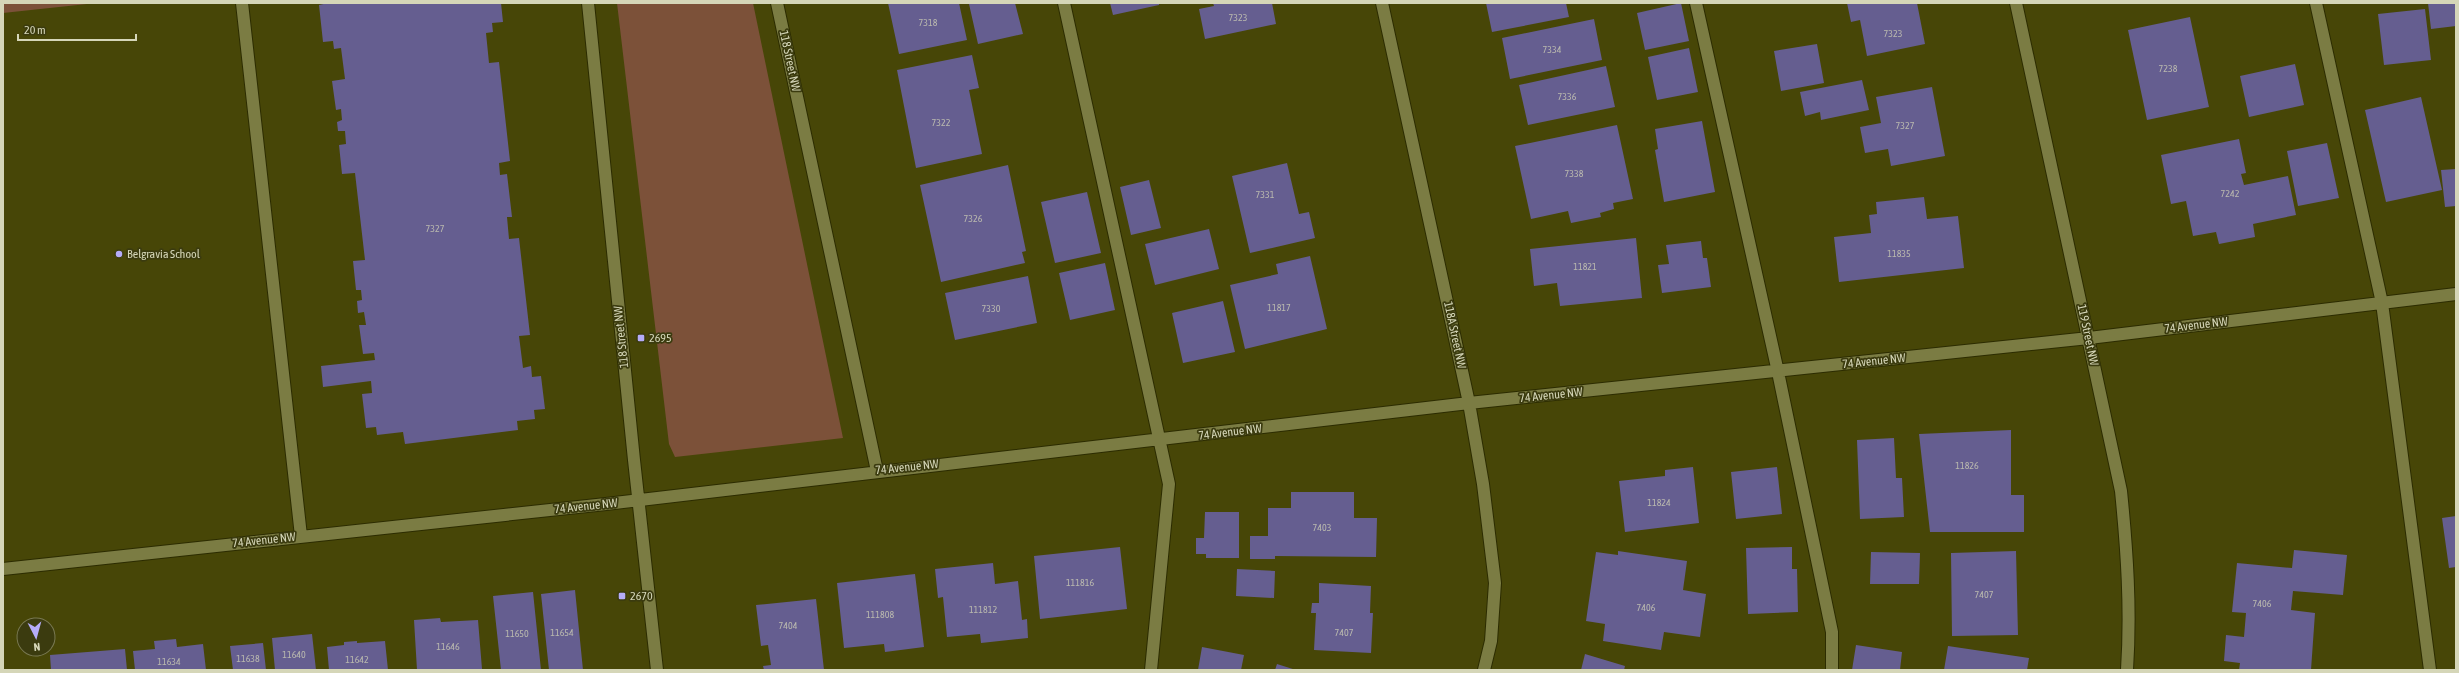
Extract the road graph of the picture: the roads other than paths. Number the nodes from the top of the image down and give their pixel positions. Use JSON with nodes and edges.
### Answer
{"nodes":[{"id":1,"x":242,"y":3,"type":"edge"},
{"id":2,"x":588,"y":3,"type":"edge"},
{"id":3,"x":777,"y":3,"type":"edge"},
{"id":4,"x":1064,"y":3,"type":"edge"},
{"id":5,"x":1382,"y":3,"type":"edge"},
{"id":6,"x":1696,"y":3,"type":"edge"},
{"id":7,"x":2016,"y":3,"type":"edge"},
{"id":8,"x":2316,"y":3,"type":"edge"},
{"id":9,"x":2456,"y":294,"type":"edge"},
{"id":10,"x":2382,"y":303,"type":"junction"},
{"id":11,"x":2089,"y":338,"type":"junction"},
{"id":12,"x":1778,"y":372,"type":"junction"},
{"id":13,"x":1469,"y":403,"type":"junction"},
{"id":14,"x":1160,"y":440,"type":"junction"},
{"id":15,"x":877,"y":471,"type":"junction"},
{"id":16,"x":638,"y":500,"type":"junction"},
{"id":17,"x":301,"y":536,"type":"junction"},
{"id":18,"x":3,"y":569,"type":"edge"},
{"id":19,"x":657,"y":670,"type":"edge"},
{"id":20,"x":1151,"y":670,"type":"edge"},
{"id":21,"x":1484,"y":670,"type":"edge"},
{"id":22,"x":1832,"y":670,"type":"edge"},
{"id":23,"x":2127,"y":670,"type":"edge"},
{"id":24,"x":2430,"y":670,"type":"edge"}],
"edges":[{"from":1,"to":17,"type":"street"},
{"from":2,"to":16,"type":"street","name":"118 Street NW"},
{"from":3,"to":15,"type":"street","name":"118 Street NW"},
{"from":4,"to":14,"type":"street"},
{"from":5,"to":13,"type":"street","name":"118A Street NW"},
{"from":6,"to":12,"type":"street"},
{"from":7,"to":11,"type":"street","name":"119 Street NW"},
{"from":8,"to":10,"type":"street"},
{"from":9,"to":10,"type":"street","name":"74 Avenue NW"},
{"from":10,"to":11,"type":"street","name":"74 Avenue NW"},
{"from":10,"to":24,"type":"street"},
{"from":11,"to":12,"type":"street","name":"74 Avenue NW"},
{"from":11,"to":23,"type":"street","name":"119 Street NW"},
{"from":12,"to":13,"type":"street","name":"74 Avenue NW"},
{"from":12,"to":22,"type":"street"},
{"from":13,"to":14,"type":"street","name":"74 Avenue NW"},
{"from":13,"to":21,"type":"street","name":"118A Street NW"},
{"from":14,"to":15,"type":"street","name":"74 Avenue NW"},
{"from":14,"to":20,"type":"street"},
{"from":15,"to":16,"type":"street","name":"74 Avenue NW"},
{"from":16,"to":17,"type":"street","name":"74 Avenue NW"},
{"from":16,"to":19,"type":"street","name":"118 Street NW"},
{"from":17,"to":18,"type":"street","name":"74 Avenue NW"}]}
